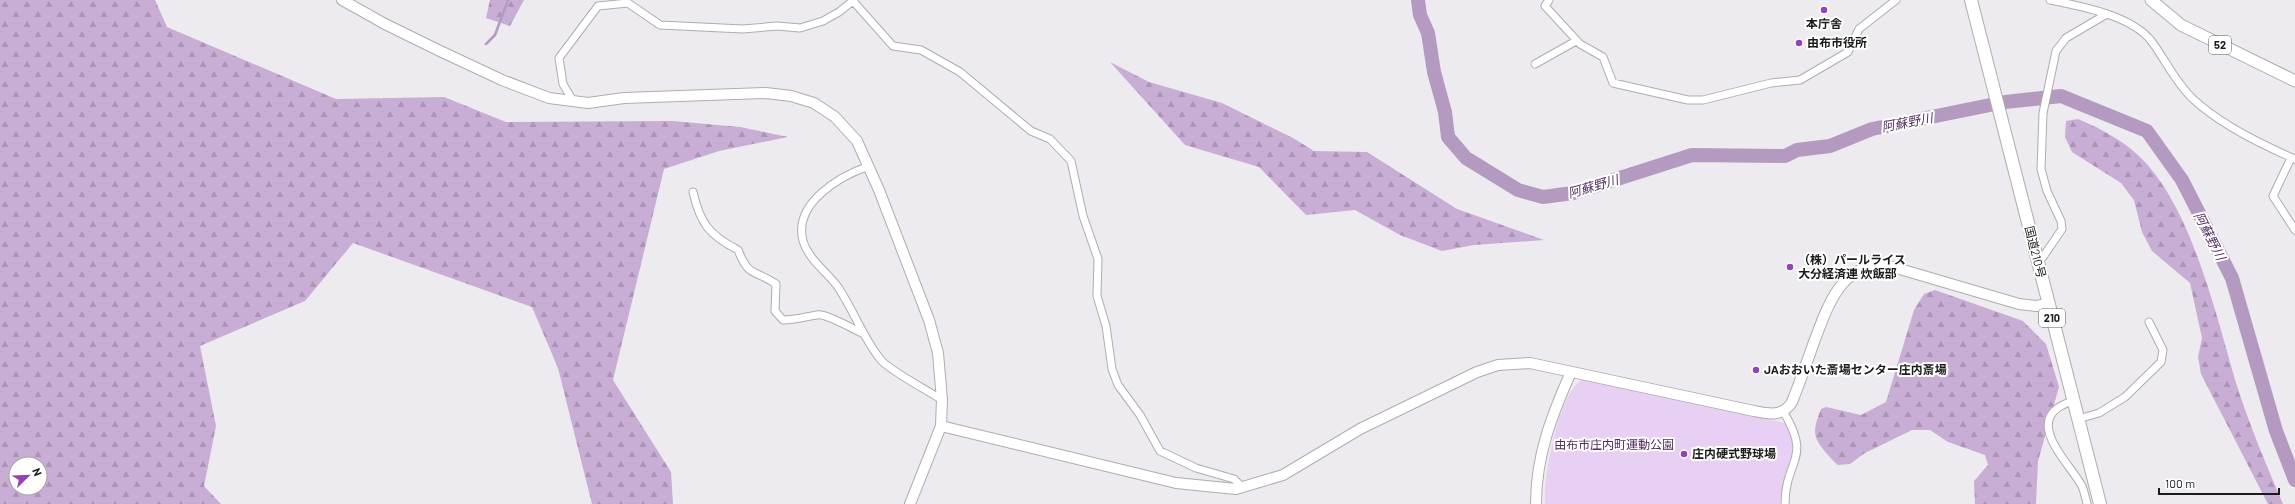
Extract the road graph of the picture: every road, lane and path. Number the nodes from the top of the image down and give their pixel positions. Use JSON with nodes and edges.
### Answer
{"nodes":[{"id":1,"x":342,"y":0,"type":"edge"},
{"id":2,"x":1549,"y":0,"type":"edge"},
{"id":3,"x":1896,"y":0,"type":"edge"},
{"id":4,"x":1971,"y":0,"type":"edge"},
{"id":5,"x":2050,"y":0,"type":"edge"},
{"id":6,"x":2151,"y":0,"type":"edge"},
{"id":7,"x":853,"y":1,"type":"edge"},
{"id":8,"x":2105,"y":15,"type":"junction"},
{"id":9,"x":1576,"y":41,"type":"junction"},
{"id":10,"x":1535,"y":64,"type":"dead end"},
{"id":11,"x":2295,"y":81,"type":"edge"},
{"id":12,"x":573,"y":101,"type":"junction"},
{"id":13,"x":2293,"y":158,"type":"edge"},
{"id":14,"x":869,"y":166,"type":"junction"},
{"id":15,"x":693,"y":192,"type":"dead end"},
{"id":16,"x":2295,"y":230,"type":"edge"},
{"id":17,"x":2038,"y":262,"type":"junction"},
{"id":18,"x":2048,"y":304,"type":"junction"},
{"id":19,"x":2149,"y":322,"type":"dead end"},
{"id":20,"x":863,"y":334,"type":"junction"},
{"id":21,"x":1572,"y":372,"type":"junction"},
{"id":22,"x":942,"y":400,"type":"junction"},
{"id":23,"x":2073,"y":401,"type":"junction"},
{"id":24,"x":1783,"y":411,"type":"junction"},
{"id":25,"x":2078,"y":419,"type":"junction"},
{"id":26,"x":941,"y":426,"type":"junction"},
{"id":27,"x":1242,"y":487,"type":"junction"},
{"id":28,"x":910,"y":504,"type":"edge"},
{"id":29,"x":1536,"y":504,"type":"edge"},
{"id":30,"x":1785,"y":504,"type":"edge"},
{"id":31,"x":2087,"y":504,"type":"edge"},
{"id":32,"x":2100,"y":504,"type":"edge"}],
"edges":[{"from":1,"to":12,"type":"street"},
{"from":2,"to":9,"type":"street"},
{"from":3,"to":9,"type":"street"},
{"from":4,"to":17,"type":"highway","name":"国道210号","number":"210"},
{"from":5,"to":8,"type":"street"},
{"from":6,"to":11,"type":"main road","number":"52"},
{"from":7,"to":12,"type":"street"},
{"from":7,"to":27,"type":"street"},
{"from":8,"to":13,"type":"street"},
{"from":8,"to":17,"type":"street"},
{"from":9,"to":10,"type":"street"},
{"from":12,"to":14,"type":"street"},
{"from":13,"to":16,"type":"street"},
{"from":14,"to":20,"type":"street"},
{"from":14,"to":22,"type":"street"},
{"from":15,"to":20,"type":"street"},
{"from":17,"to":18,"type":"highway","name":"国道210号","number":"210"},
{"from":18,"to":23,"type":"highway","name":"国道210号","number":"210"},
{"from":18,"to":24,"type":"street"},
{"from":19,"to":25,"type":"street"},
{"from":20,"to":22,"type":"street"},
{"from":21,"to":24,"type":"street"},
{"from":21,"to":27,"type":"street"},
{"from":21,"to":29,"type":"street"},
{"from":22,"to":26,"type":"street"},
{"from":23,"to":25,"type":"highway","name":"国道210号","number":"210"},
{"from":23,"to":31,"type":"street"},
{"from":24,"to":30,"type":"street"},
{"from":25,"to":32,"type":"highway","name":"国道210号","number":"210"},
{"from":26,"to":27,"type":"street"},
{"from":26,"to":28,"type":"street"}]}
